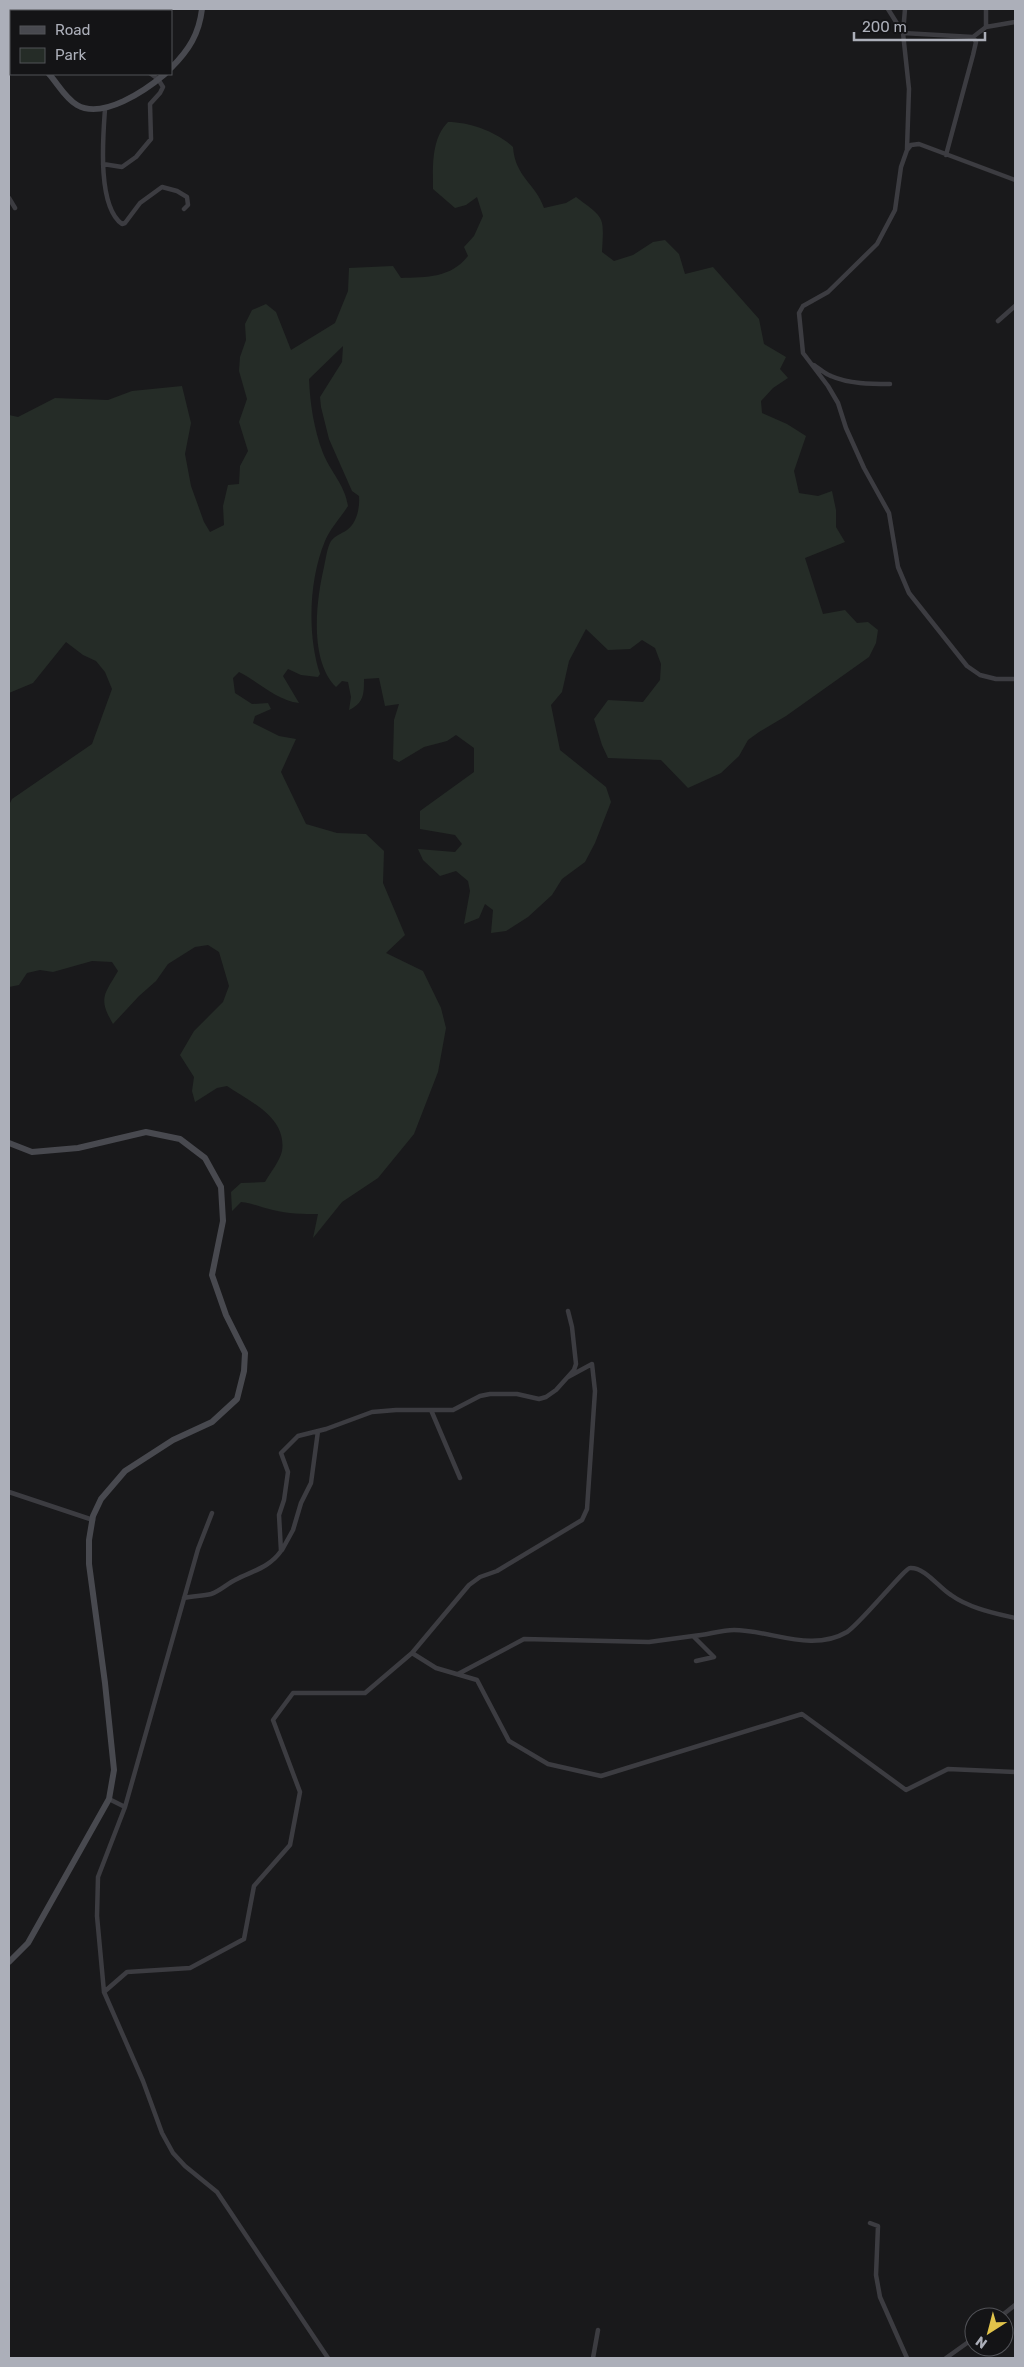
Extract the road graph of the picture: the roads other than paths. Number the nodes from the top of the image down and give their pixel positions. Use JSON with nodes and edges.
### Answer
{"nodes":[{"id":1,"x":202,"y":9,"type":"edge"},
{"id":2,"x":888,"y":9,"type":"edge"},
{"id":3,"x":905,"y":9,"type":"edge"},
{"id":4,"x":986,"y":9,"type":"edge"},
{"id":5,"x":1015,"y":22,"type":"edge"},
{"id":6,"x":986,"y":27,"type":"junction"},
{"id":7,"x":903,"y":34,"type":"junction"},
{"id":8,"x":973,"y":37,"type":"junction"},
{"id":9,"x":172,"y":67,"type":"edge"},
{"id":10,"x":50,"y":75,"type":"edge"},
{"id":11,"x":152,"y":75,"type":"edge"},
{"id":12,"x":164,"y":75,"type":"edge"},
{"id":13,"x":158,"y":79,"type":"junction"},
{"id":14,"x":105,"y":109,"type":"junction"},
{"id":15,"x":907,"y":150,"type":"junction"},
{"id":16,"x":946,"y":155,"type":"junction"},
{"id":17,"x":103,"y":164,"type":"junction"},
{"id":18,"x":1015,"y":180,"type":"edge"},
{"id":19,"x":9,"y":198,"type":"edge"},
{"id":20,"x":16,"y":208,"type":"dead end"},
{"id":21,"x":184,"y":209,"type":"dead end"},
{"id":22,"x":1015,"y":306,"type":"edge"},
{"id":23,"x":998,"y":321,"type":"dead end"},
{"id":24,"x":811,"y":363,"type":"junction"},
{"id":25,"x":831,"y":376,"type":"junction"},
{"id":26,"x":890,"y":384,"type":"dead end"},
{"id":27,"x":828,"y":386,"type":"junction"},
{"id":28,"x":1015,"y":679,"type":"edge"},
{"id":29,"x":9,"y":1143,"type":"edge"},
{"id":30,"x":568,"y":1311,"type":"dead end"},
{"id":31,"x":566,"y":1378,"type":"junction"},
{"id":32,"x":431,"y":1410,"type":"junction"},
{"id":33,"x":326,"y":1429,"type":"junction"},
{"id":34,"x":318,"y":1431,"type":"junction"},
{"id":35,"x":317,"y":1441,"type":"junction"},
{"id":36,"x":460,"y":1478,"type":"dead end"},
{"id":37,"x":9,"y":1492,"type":"edge"},
{"id":38,"x":212,"y":1513,"type":"dead end"},
{"id":39,"x":93,"y":1520,"type":"junction"},
{"id":40,"x":281,"y":1551,"type":"junction"},
{"id":41,"x":184,"y":1598,"type":"junction"},
{"id":42,"x":1015,"y":1618,"type":"edge"},
{"id":43,"x":693,"y":1636,"type":"junction"},
{"id":44,"x":412,"y":1652,"type":"junction"},
{"id":45,"x":696,"y":1661,"type":"dead end"},
{"id":46,"x":458,"y":1674,"type":"junction"},
{"id":47,"x":1015,"y":1772,"type":"edge"},
{"id":48,"x":109,"y":1799,"type":"junction"},
{"id":49,"x":125,"y":1807,"type":"junction"},
{"id":50,"x":9,"y":1962,"type":"edge"},
{"id":51,"x":104,"y":1992,"type":"junction"},
{"id":52,"x":870,"y":2223,"type":"dead end"},
{"id":53,"x":598,"y":2330,"type":"dead end"},
{"id":54,"x":964,"y":2345,"type":"edge"},
{"id":55,"x":328,"y":2358,"type":"edge"},
{"id":56,"x":593,"y":2358,"type":"edge"},
{"id":57,"x":907,"y":2358,"type":"edge"},
{"id":58,"x":946,"y":2358,"type":"edge"}],
"edges":[{"from":1,"to":9,"type":"main road"},
{"from":2,"to":7,"type":"street"},
{"from":3,"to":7,"type":"street"},
{"from":4,"to":6,"type":"street"},
{"from":5,"to":6,"type":"street"},
{"from":6,"to":8,"type":"street"},
{"from":7,"to":8,"type":"street"},
{"from":7,"to":15,"type":"street"},
{"from":8,"to":16,"type":"street"},
{"from":10,"to":14,"type":"main road"},
{"from":11,"to":13,"type":"street"},
{"from":12,"to":13,"type":"main road"},
{"from":13,"to":14,"type":"main road"},
{"from":13,"to":17,"type":"street"},
{"from":14,"to":17,"type":"street"},
{"from":15,"to":16,"type":"street"},
{"from":15,"to":24,"type":"street"},
{"from":16,"to":18,"type":"street"},
{"from":17,"to":21,"type":"street"},
{"from":19,"to":20,"type":"street"},
{"from":22,"to":23,"type":"street"},
{"from":24,"to":25,"type":"street"},
{"from":24,"to":27,"type":"street"},
{"from":25,"to":26,"type":"street"},
{"from":25,"to":27,"type":"street"},
{"from":27,"to":28,"type":"street"},
{"from":29,"to":39,"type":"main road"},
{"from":30,"to":31,"type":"street"},
{"from":31,"to":32,"type":"street"},
{"from":31,"to":44,"type":"street"},
{"from":32,"to":33,"type":"street"},
{"from":32,"to":36,"type":"street"},
{"from":33,"to":34,"type":"street"},
{"from":33,"to":35,"type":"street"},
{"from":34,"to":35,"type":"street"},
{"from":34,"to":40,"type":"street"},
{"from":35,"to":40,"type":"street"},
{"from":37,"to":39,"type":"street"},
{"from":38,"to":41,"type":"street"},
{"from":39,"to":48,"type":"main road"},
{"from":40,"to":41,"type":"street"},
{"from":41,"to":49,"type":"street"},
{"from":42,"to":43,"type":"street"},
{"from":43,"to":45,"type":"street"},
{"from":43,"to":46,"type":"street"},
{"from":44,"to":46,"type":"street"},
{"from":44,"to":51,"type":"street"},
{"from":46,"to":47,"type":"street"},
{"from":48,"to":49,"type":"street"},
{"from":48,"to":50,"type":"main road"},
{"from":49,"to":51,"type":"street"},
{"from":51,"to":55,"type":"street"},
{"from":52,"to":57,"type":"street"},
{"from":53,"to":56,"type":"street"},
{"from":54,"to":58,"type":"street"}]}
